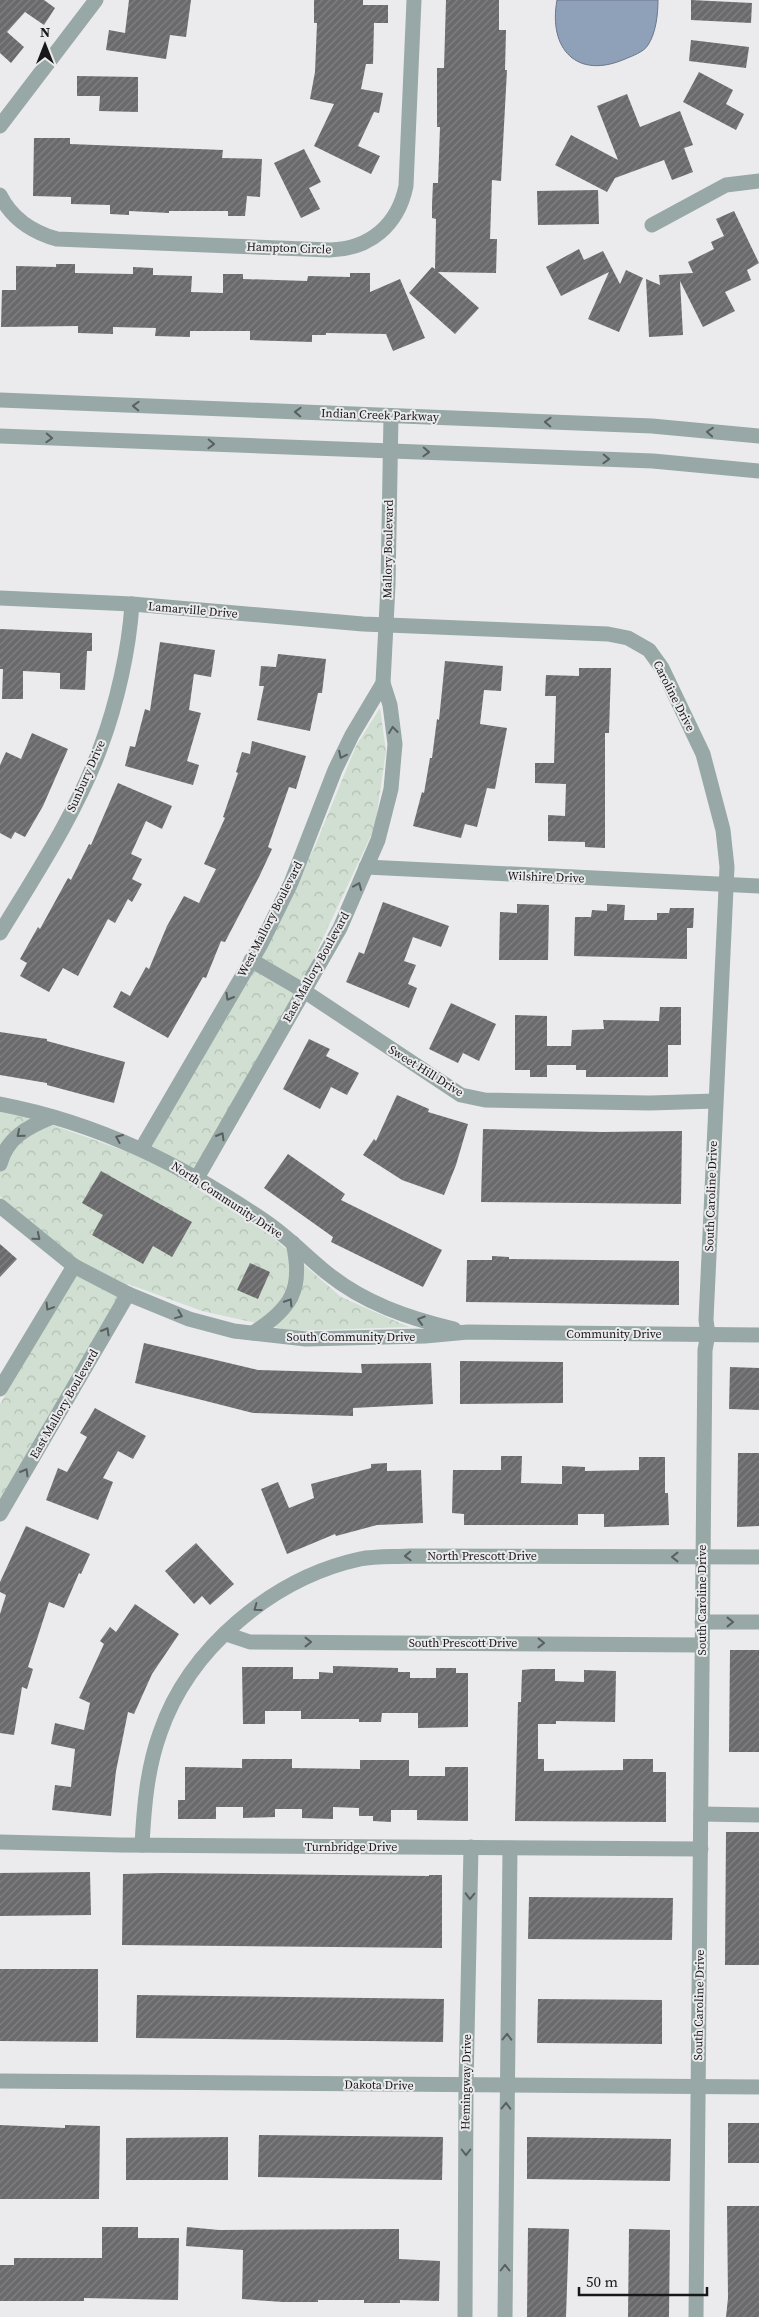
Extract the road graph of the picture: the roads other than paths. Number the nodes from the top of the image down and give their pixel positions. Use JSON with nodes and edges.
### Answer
{"nodes":[{"id":1,"x":96,"y":0,"type":"edge"},
{"id":2,"x":414,"y":0,"type":"edge"},
{"id":3,"x":0,"y":126,"type":"edge"},
{"id":4,"x":759,"y":181,"type":"edge"},
{"id":5,"x":0,"y":195,"type":"edge"},
{"id":6,"x":652,"y":225,"type":"dead end"},
{"id":7,"x":0,"y":400,"type":"edge"},
{"id":8,"x":391,"y":416,"type":"junction"},
{"id":9,"x":0,"y":436,"type":"edge"},
{"id":10,"x":759,"y":436,"type":"edge"},
{"id":11,"x":390,"y":451,"type":"junction"},
{"id":12,"x":759,"y":471,"type":"edge"},
{"id":13,"x":0,"y":598,"type":"edge"},
{"id":14,"x":132,"y":604,"type":"junction"},
{"id":15,"x":386,"y":625,"type":"junction"},
{"id":16,"x":383,"y":682,"type":"junction"},
{"id":17,"x":366,"y":867,"type":"junction"},
{"id":18,"x":726,"y":884,"type":"junction"},
{"id":19,"x":759,"y":886,"type":"edge"},
{"id":20,"x":0,"y":933,"type":"edge"},
{"id":21,"x":252,"y":960,"type":"junction"},
{"id":22,"x":304,"y":991,"type":"junction"},
{"id":23,"x":715,"y":1101,"type":"junction"},
{"id":24,"x":0,"y":1104,"type":"edge"},
{"id":25,"x":52,"y":1117,"type":"junction"},
{"id":26,"x":142,"y":1148,"type":"junction"},
{"id":27,"x":0,"y":1164,"type":"edge"},
{"id":28,"x":197,"y":1178,"type":"junction"},
{"id":29,"x":0,"y":1206,"type":"edge"},
{"id":30,"x":293,"y":1243,"type":"junction"},
{"id":31,"x":74,"y":1266,"type":"junction"},
{"id":32,"x":128,"y":1294,"type":"junction"},
{"id":33,"x":468,"y":1332,"type":"junction"},
{"id":34,"x":253,"y":1334,"type":"junction"},
{"id":35,"x":708,"y":1334,"type":"junction"},
{"id":36,"x":759,"y":1335,"type":"edge"},
{"id":37,"x":0,"y":1389,"type":"edge"},
{"id":38,"x":0,"y":1514,"type":"edge"},
{"id":39,"x":702,"y":1557,"type":"junction"},
{"id":40,"x":759,"y":1557,"type":"edge"},
{"id":41,"x":702,"y":1622,"type":"junction"},
{"id":42,"x":759,"y":1622,"type":"edge"},
{"id":43,"x":226,"y":1634,"type":"junction"},
{"id":44,"x":702,"y":1645,"type":"junction"},
{"id":45,"x":701,"y":1814,"type":"junction"},
{"id":46,"x":759,"y":1815,"type":"edge"},
{"id":47,"x":0,"y":1842,"type":"edge"},
{"id":48,"x":142,"y":1845,"type":"junction"},
{"id":49,"x":471,"y":1848,"type":"junction"},
{"id":50,"x":510,"y":1848,"type":"junction"},
{"id":51,"x":701,"y":1849,"type":"junction"},
{"id":52,"x":0,"y":2082,"type":"edge"},
{"id":53,"x":466,"y":2086,"type":"junction"},
{"id":54,"x":506,"y":2086,"type":"junction"},
{"id":55,"x":698,"y":2086,"type":"junction"},
{"id":56,"x":759,"y":2087,"type":"edge"},
{"id":57,"x":465,"y":2317,"type":"edge"},
{"id":58,"x":505,"y":2317,"type":"edge"},
{"id":59,"x":696,"y":2317,"type":"edge"}],
"edges":[{"from":1,"to":3,"type":"street"},
{"from":2,"to":5,"type":"street","name":"Hampton Circle"},
{"from":4,"to":6,"type":"street"},
{"from":8,"to":7,"type":"street","name":"Indian Creek Parkway","one_way":true},
{"from":10,"to":8,"type":"street","name":"Indian Creek Parkway","one_way":true},
{"from":8,"to":11,"type":"street","name":"Mallory Boulevard"},
{"from":9,"to":11,"type":"street","one_way":true},
{"from":11,"to":12,"type":"street","one_way":true},
{"from":11,"to":15,"type":"street","name":"Mallory Boulevard"},
{"from":13,"to":14,"type":"street","name":"Lamarville Drive"},
{"from":14,"to":15,"type":"street","name":"Lamarville Drive"},
{"from":14,"to":20,"type":"street","name":"Sunbury Drive"},
{"from":15,"to":16,"type":"street","name":"Mallory Boulevard"},
{"from":15,"to":18,"type":"street","name":"Caroline Drive"},
{"from":17,"to":16,"type":"street","name":"East Mallory Boulevard","one_way":true},
{"from":16,"to":21,"type":"street","name":"West Mallory Boulevard","one_way":true},
{"from":17,"to":18,"type":"street","name":"Wilshire Drive"},
{"from":22,"to":17,"type":"street","name":"East Mallory Boulevard","one_way":true},
{"from":18,"to":19,"type":"street","name":"Wilshire Drive"},
{"from":18,"to":23,"type":"street","name":"South Caroline Drive"},
{"from":21,"to":22,"type":"street","name":"Sweet Hill Drive"},
{"from":21,"to":26,"type":"street","name":"West Mallory Boulevard","one_way":true},
{"from":22,"to":23,"type":"street","name":"Sweet Hill Drive"},
{"from":28,"to":22,"type":"street","name":"East Mallory Boulevard","one_way":true},
{"from":23,"to":35,"type":"street","name":"South Caroline Drive"},
{"from":24,"to":25,"type":"street","name":"North Community Drive"},
{"from":26,"to":25,"type":"street","name":"North Community Drive","one_way":true},
{"from":25,"to":27,"type":"street","one_way":true},
{"from":26,"to":28,"type":"street","name":"North Community Drive"},
{"from":28,"to":30,"type":"street","name":"North Community Drive"},
{"from":29,"to":31,"type":"street","name":"South Community Drive","one_way":true},
{"from":33,"to":30,"type":"street","name":"North Community Drive","one_way":true},
{"from":34,"to":30,"type":"street","one_way":true},
{"from":31,"to":32,"type":"street","name":"South Community Drive"},
{"from":31,"to":37,"type":"street","one_way":true},
{"from":32,"to":34,"type":"street","name":"South Community Drive","one_way":true},
{"from":38,"to":32,"type":"street","name":"East Mallory Boulevard","one_way":true},
{"from":33,"to":34,"type":"street","name":"South Community Drive"},
{"from":33,"to":35,"type":"street","name":"Community Drive"},
{"from":35,"to":36,"type":"street","name":"Community Drive"},
{"from":35,"to":39,"type":"street","name":"South Caroline Drive"},
{"from":39,"to":40,"type":"street","name":"North Prescott Drive"},
{"from":39,"to":41,"type":"street","name":"South Caroline Drive"},
{"from":39,"to":43,"type":"street","name":"North Prescott Drive","one_way":true},
{"from":41,"to":42,"type":"street","one_way":true},
{"from":41,"to":44,"type":"street","name":"South Caroline Drive"},
{"from":43,"to":44,"type":"street","name":"South Prescott Drive","one_way":true},
{"from":43,"to":48,"type":"street","name":"North Prescott Drive"},
{"from":44,"to":45,"type":"street","name":"South Caroline Drive"},
{"from":45,"to":46,"type":"street"},
{"from":45,"to":51,"type":"street","name":"South Caroline Drive"},
{"from":47,"to":48,"type":"street","name":"Turnbridge Drive"},
{"from":48,"to":49,"type":"street","name":"Turnbridge Drive"},
{"from":49,"to":50,"type":"street","name":"Turnbridge Drive"},
{"from":49,"to":53,"type":"street","name":"Hemingway Drive","one_way":true},
{"from":50,"to":51,"type":"street","name":"Turnbridge Drive"},
{"from":54,"to":50,"type":"street","one_way":true},
{"from":51,"to":55,"type":"street","name":"South Caroline Drive"},
{"from":52,"to":53,"type":"street","name":"Dakota Drive"},
{"from":53,"to":54,"type":"street","name":"Dakota Drive"},
{"from":53,"to":57,"type":"street","name":"Hemingway Drive","one_way":true},
{"from":54,"to":55,"type":"street","name":"Dakota Drive"},
{"from":58,"to":54,"type":"street","one_way":true},
{"from":55,"to":56,"type":"street","name":"Dakota Drive"},
{"from":55,"to":59,"type":"street","name":"South Caroline Drive"}]}
